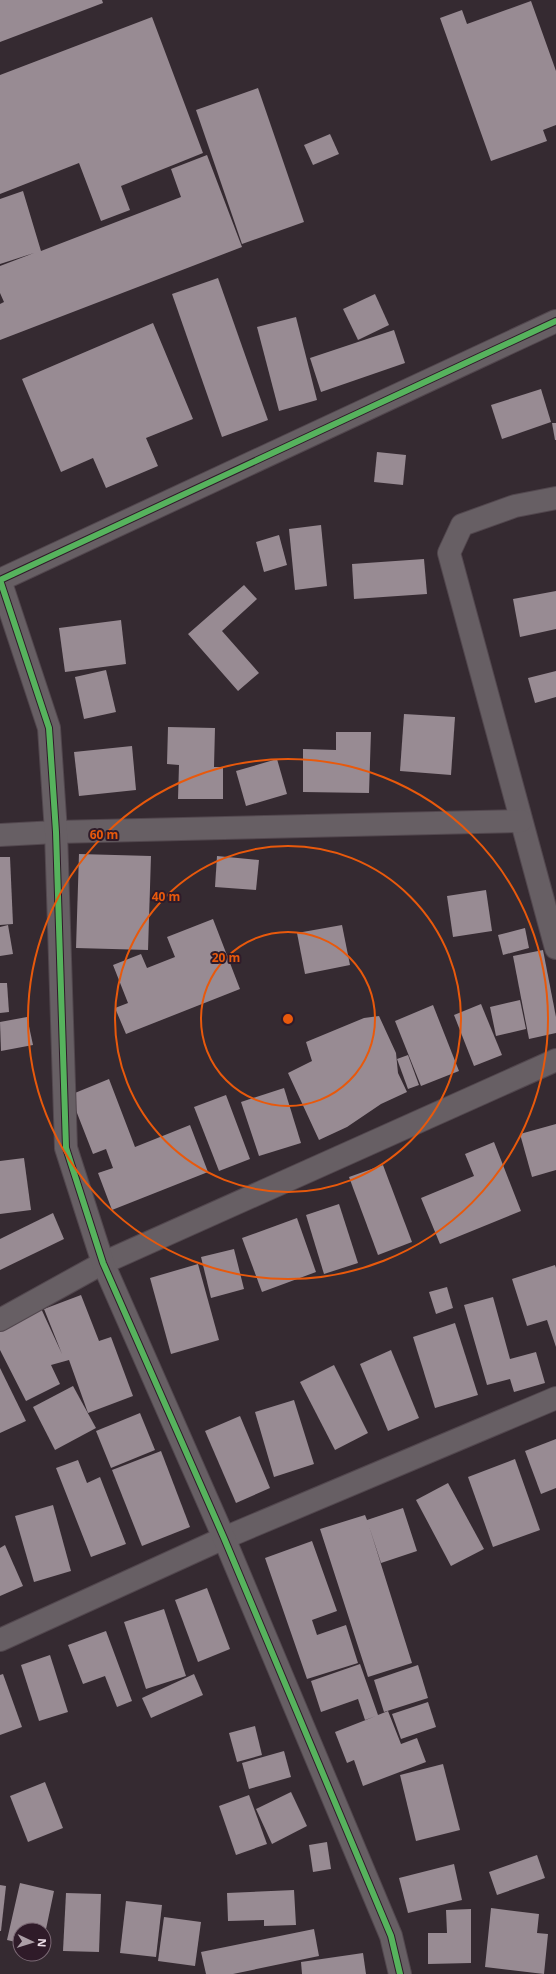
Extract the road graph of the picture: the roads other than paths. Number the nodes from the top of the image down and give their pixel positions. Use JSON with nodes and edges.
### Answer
{"nodes":[{"id":1,"x":556,"y":321,"type":"edge"},
{"id":2,"x":556,"y":498,"type":"edge"},
{"id":3,"x":521,"y":821,"type":"junction"},
{"id":4,"x":56,"y":832,"type":"junction"},
{"id":5,"x":0,"y":835,"type":"edge"},
{"id":6,"x":556,"y":948,"type":"edge"},
{"id":7,"x":556,"y":1060,"type":"edge"},
{"id":8,"x":103,"y":1263,"type":"junction"},
{"id":9,"x":0,"y":1320,"type":"edge"},
{"id":10,"x":556,"y":1398,"type":"edge"},
{"id":11,"x":224,"y":1538,"type":"junction"},
{"id":12,"x":0,"y":1640,"type":"edge"},
{"id":13,"x":400,"y":1974,"type":"edge"}],
"edges":[{"from":1,"to":4,"type":"street"},
{"from":2,"to":3,"type":"street"},
{"from":3,"to":4,"type":"street"},
{"from":3,"to":6,"type":"street"},
{"from":4,"to":5,"type":"street"},
{"from":4,"to":8,"type":"street"},
{"from":7,"to":8,"type":"street"},
{"from":8,"to":9,"type":"street"},
{"from":8,"to":11,"type":"street"},
{"from":10,"to":11,"type":"street"},
{"from":11,"to":12,"type":"street"},
{"from":11,"to":13,"type":"street"}]}
